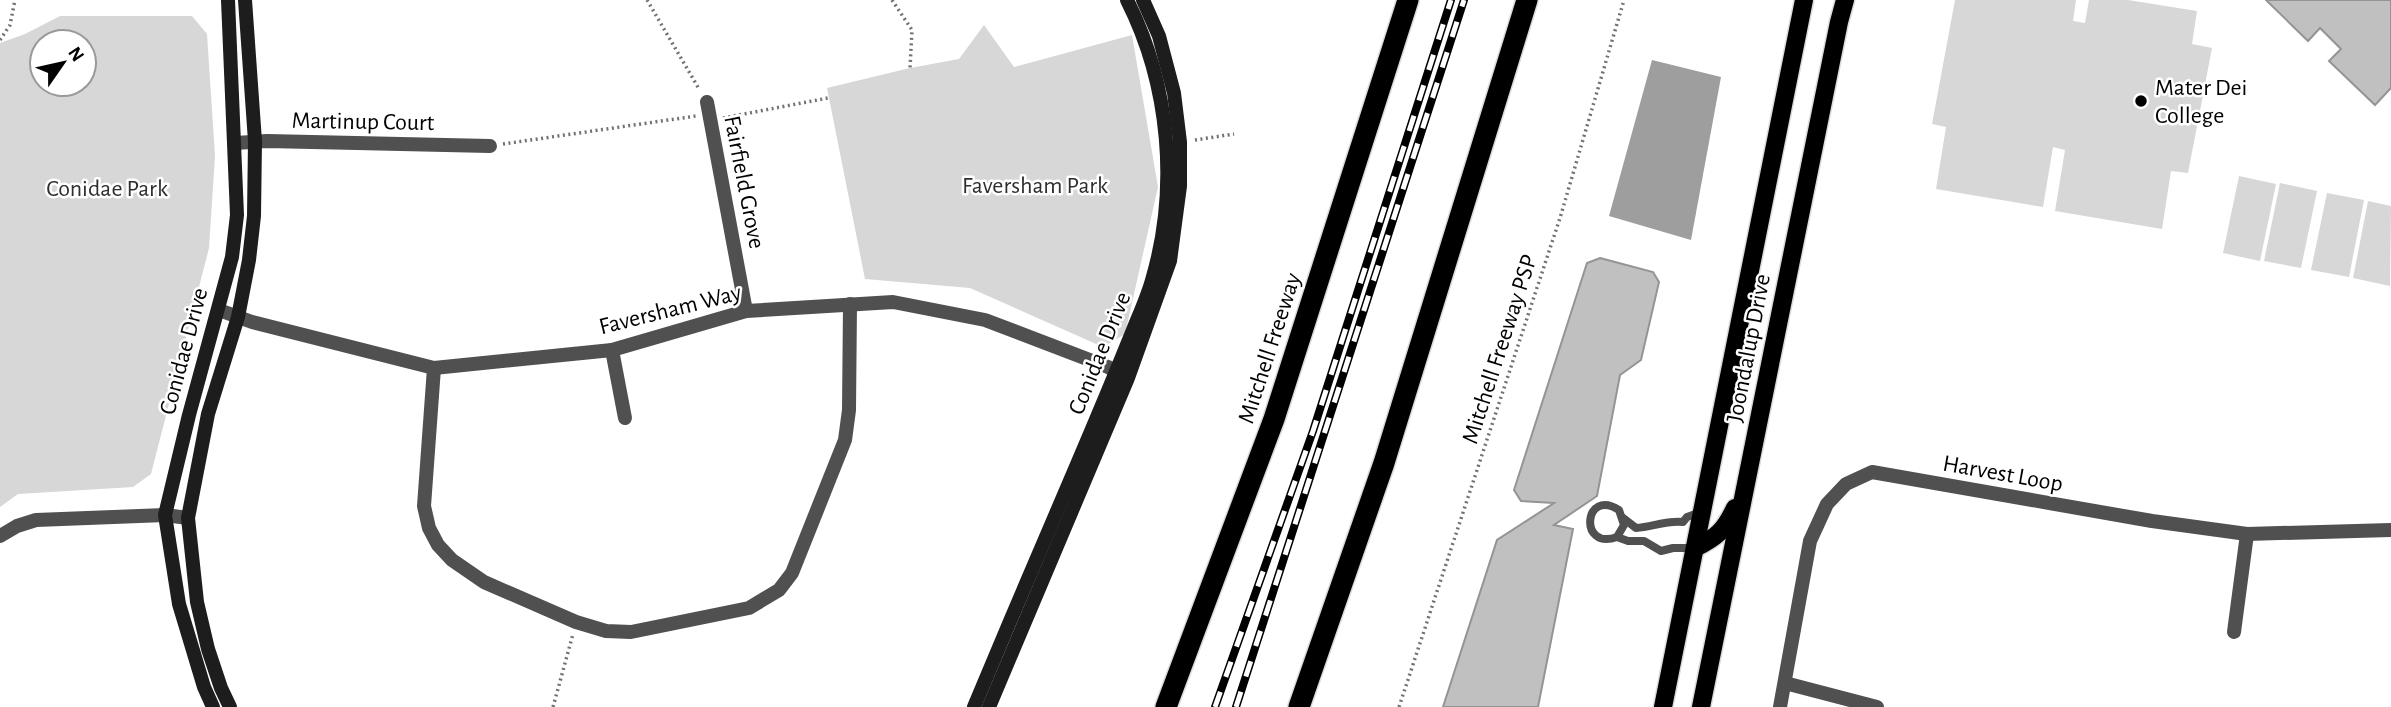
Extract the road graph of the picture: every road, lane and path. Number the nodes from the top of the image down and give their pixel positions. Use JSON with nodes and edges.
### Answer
{"nodes":[{"id":1,"x":15,"y":0,"type":"edge"},
{"id":2,"x":228,"y":0,"type":"edge"},
{"id":3,"x":245,"y":0,"type":"edge"},
{"id":4,"x":647,"y":0,"type":"edge"},
{"id":5,"x":892,"y":0,"type":"edge"},
{"id":6,"x":1127,"y":0,"type":"edge"},
{"id":7,"x":1143,"y":0,"type":"edge"},
{"id":8,"x":1408,"y":0,"type":"edge"},
{"id":9,"x":1527,"y":0,"type":"edge"},
{"id":10,"x":1624,"y":0,"type":"edge"},
{"id":11,"x":1804,"y":0,"type":"edge"},
{"id":12,"x":1845,"y":0,"type":"edge"},
{"id":13,"x":0,"y":40,"type":"edge"},
{"id":14,"x":910,"y":68,"type":"dead end"},
{"id":15,"x":828,"y":98,"type":"dead end"},
{"id":16,"x":709,"y":112,"type":"junction"},
{"id":17,"x":1234,"y":134,"type":"dead end"},
{"id":18,"x":255,"y":141,"type":"junction"},
{"id":19,"x":1180,"y":142,"type":"junction"},
{"id":20,"x":236,"y":143,"type":"junction"},
{"id":21,"x":490,"y":146,"type":"joint"},
{"id":22,"x":850,"y":304,"type":"junction"},
{"id":23,"x":219,"y":310,"type":"junction"},
{"id":24,"x":746,"y":311,"type":"junction"},
{"id":25,"x":238,"y":317,"type":"junction"},
{"id":26,"x":612,"y":350,"type":"junction"},
{"id":27,"x":434,"y":368,"type":"junction"},
{"id":28,"x":1122,"y":375,"type":"junction"},
{"id":29,"x":625,"y":418,"type":"dead end"},
{"id":30,"x":1744,"y":493,"type":"junction"},
{"id":31,"x":1703,"y":511,"type":"junction"},
{"id":32,"x":166,"y":515,"type":"junction"},
{"id":33,"x":188,"y":518,"type":"junction"},
{"id":34,"x":1623,"y":518,"type":"junction"},
{"id":35,"x":2391,"y":530,"type":"edge"},
{"id":36,"x":2247,"y":534,"type":"junction"},
{"id":37,"x":0,"y":536,"type":"edge"},
{"id":38,"x":1617,"y":537,"type":"junction"},
{"id":39,"x":1695,"y":548,"type":"junction"},
{"id":40,"x":576,"y":622,"type":"junction"},
{"id":41,"x":2234,"y":632,"type":"dead end"},
{"id":42,"x":1785,"y":683,"type":"junction"},
{"id":43,"x":213,"y":707,"type":"edge"},
{"id":44,"x":230,"y":707,"type":"edge"},
{"id":45,"x":553,"y":707,"type":"edge"},
{"id":46,"x":974,"y":707,"type":"edge"},
{"id":47,"x":989,"y":707,"type":"edge"},
{"id":48,"x":1166,"y":707,"type":"edge"},
{"id":49,"x":1299,"y":707,"type":"edge"},
{"id":50,"x":1399,"y":707,"type":"edge"},
{"id":51,"x":1663,"y":707,"type":"edge"},
{"id":52,"x":1701,"y":707,"type":"edge"},
{"id":53,"x":1780,"y":707,"type":"edge"},
{"id":54,"x":1877,"y":707,"type":"edge"}],
"edges":[{"from":1,"to":13,"type":"path"},
{"from":2,"to":20,"type":"street","name":"Conidae Drive"},
{"from":3,"to":18,"type":"street","name":"Conidae Drive"},
{"from":4,"to":16,"type":"path"},
{"from":5,"to":14,"type":"path"},
{"from":6,"to":28,"type":"street","name":"Conidae Drive"},
{"from":7,"to":19,"type":"street","name":"Conidae Drive"},
{"from":8,"to":48,"type":"highway","name":"Mitchell Freeway"},
{"from":9,"to":49,"type":"highway"},
{"from":10,"to":50,"type":"path","name":"Mitchell Freeway PSP"},
{"from":11,"to":31,"type":"main road","name":"Joondalup Drive"},
{"from":12,"to":30,"type":"main road","name":"Joondalup Drive"},
{"from":15,"to":16,"type":"path"},
{"from":16,"to":21,"type":"path"},
{"from":16,"to":24,"type":"street","name":"Fairfield Grove"},
{"from":17,"to":19,"type":"path"},
{"from":18,"to":20,"type":"street","name":"Martinup Court"},
{"from":18,"to":21,"type":"street","name":"Martinup Court"},
{"from":18,"to":25,"type":"street","name":"Conidae Drive"},
{"from":19,"to":28,"type":"street","name":"Conidae Drive"},
{"from":20,"to":23,"type":"street","name":"Conidae Drive"},
{"from":22,"to":24,"type":"street","name":"Faversham Way"},
{"from":22,"to":28,"type":"street","name":"Faversham Way"},
{"from":22,"to":40,"type":"street"},
{"from":23,"to":25,"type":"street","name":"Faversham Way"},
{"from":23,"to":32,"type":"street","name":"Conidae Drive"},
{"from":24,"to":26,"type":"street","name":"Faversham Way"},
{"from":25,"to":27,"type":"street","name":"Faversham Way"},
{"from":25,"to":33,"type":"street","name":"Conidae Drive"},
{"from":26,"to":27,"type":"street","name":"Faversham Way"},
{"from":26,"to":29,"type":"street"},
{"from":27,"to":40,"type":"street"},
{"from":28,"to":46,"type":"street","name":"Conidae Drive"},
{"from":28,"to":47,"type":"street","name":"Conidae Drive"},
{"from":30,"to":39,"type":"main road"},
{"from":30,"to":52,"type":"main road","name":"Joondalup Drive"},
{"from":31,"to":34,"type":"lane"},
{"from":31,"to":39,"type":"main road","name":"Joondalup Drive"},
{"from":32,"to":33,"type":"street"},
{"from":32,"to":37,"type":"street"},
{"from":32,"to":43,"type":"street","name":"Conidae Drive"},
{"from":33,"to":44,"type":"street","name":"Conidae Drive"},
{"from":34,"to":38,"type":"lane"},
{"from":34,"to":38,"type":"lane"},
{"from":35,"to":36,"type":"street","name":"Harvest Loop"},
{"from":36,"to":41,"type":"street"},
{"from":36,"to":42,"type":"street","name":"Harvest Loop"},
{"from":38,"to":39,"type":"lane"},
{"from":39,"to":51,"type":"main road","name":"Joondalup Drive"},
{"from":40,"to":45,"type":"path"},
{"from":42,"to":53,"type":"street","name":"Harvest Loop"},
{"from":42,"to":54,"type":"street"}]}
